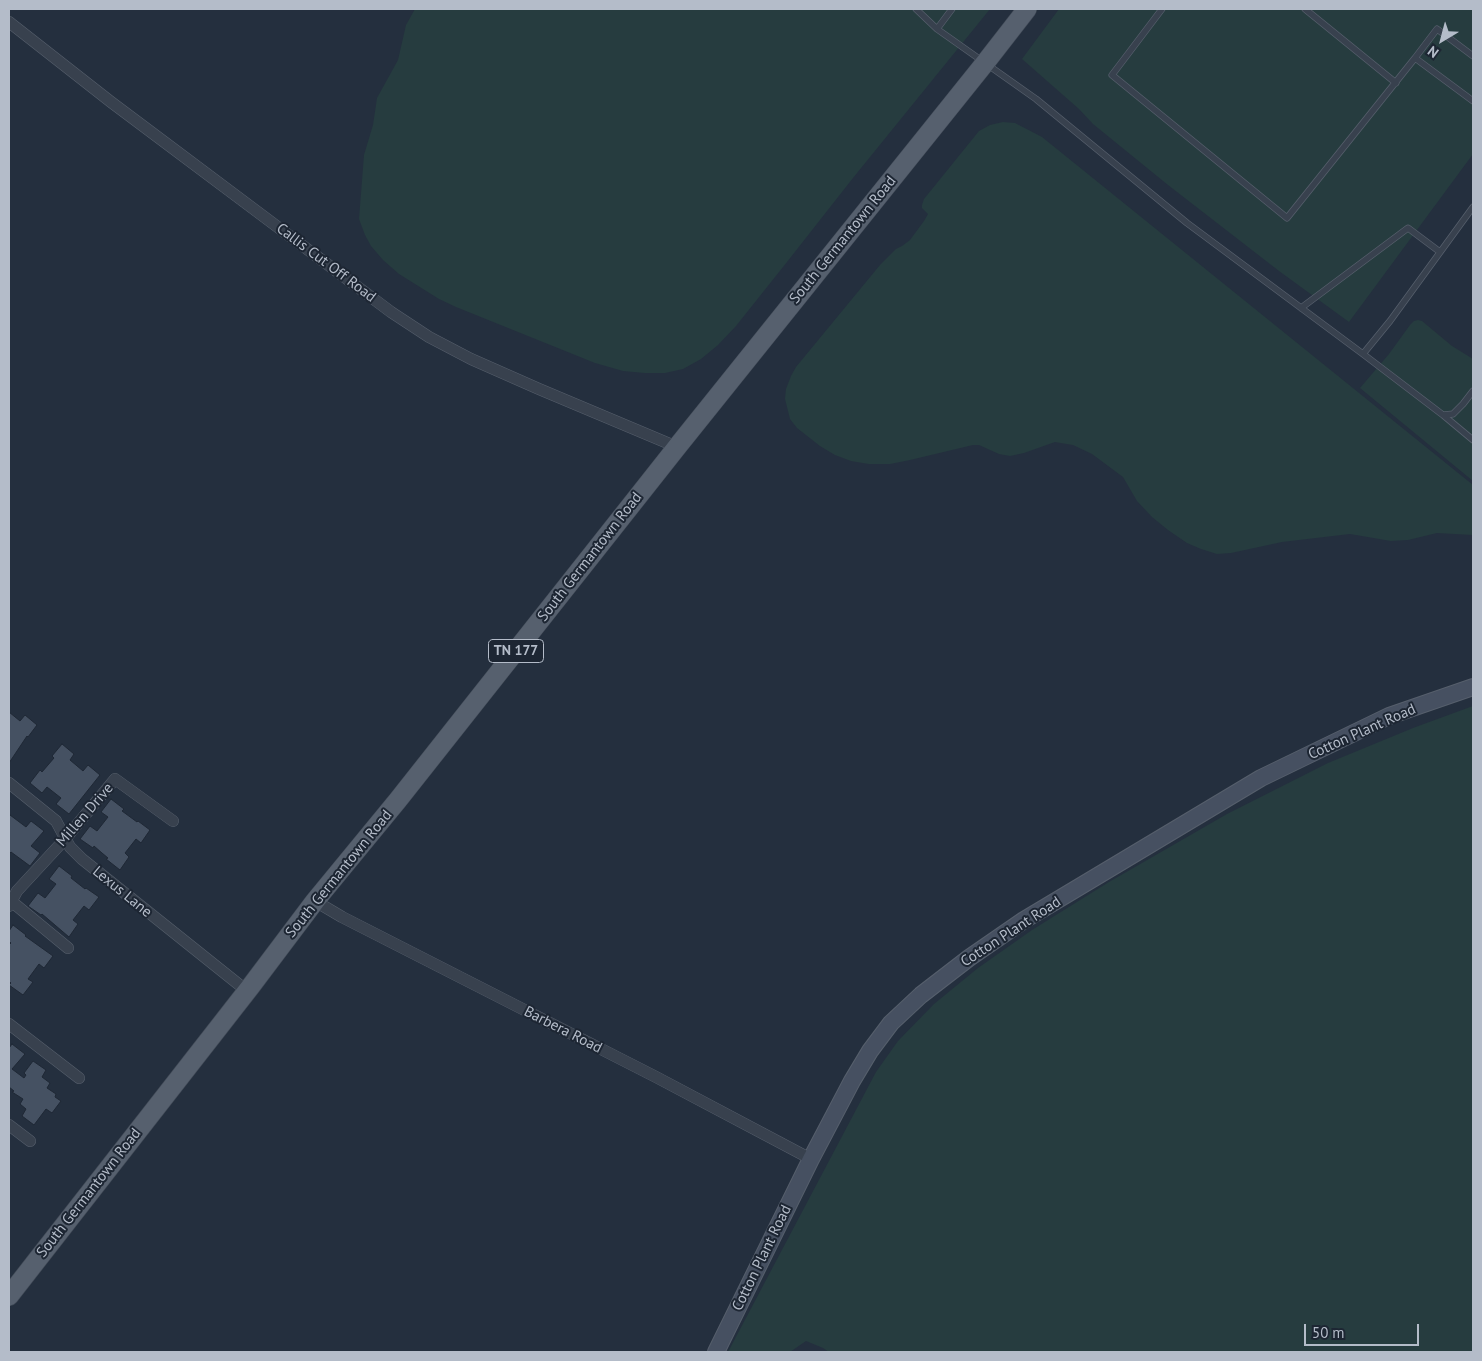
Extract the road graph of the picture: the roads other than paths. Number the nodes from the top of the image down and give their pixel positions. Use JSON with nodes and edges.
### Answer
{"nodes":[{"id":1,"x":916,"y":9,"type":"edge"},
{"id":2,"x":952,"y":9,"type":"edge"},
{"id":3,"x":1027,"y":9,"type":"edge"},
{"id":4,"x":1162,"y":9,"type":"edge"},
{"id":5,"x":1305,"y":9,"type":"edge"},
{"id":6,"x":9,"y":22,"type":"edge"},
{"id":7,"x":937,"y":29,"type":"junction"},
{"id":8,"x":1473,"y":56,"type":"edge"},
{"id":9,"x":1415,"y":58,"type":"junction"},
{"id":10,"x":985,"y":63,"type":"junction"},
{"id":11,"x":1396,"y":83,"type":"junction"},
{"id":12,"x":1473,"y":101,"type":"edge"},
{"id":13,"x":1473,"y":207,"type":"edge"},
{"id":14,"x":1440,"y":252,"type":"junction"},
{"id":15,"x":1301,"y":308,"type":"junction"},
{"id":16,"x":1364,"y":354,"type":"junction"},
{"id":17,"x":1473,"y":391,"type":"edge"},
{"id":18,"x":1443,"y":416,"type":"junction"},
{"id":19,"x":1471,"y":438,"type":"edge"},
{"id":20,"x":677,"y":447,"type":"junction"},
{"id":21,"x":1473,"y":687,"type":"edge"},
{"id":22,"x":9,"y":783,"type":"edge"},
{"id":23,"x":173,"y":821,"type":"dead end"},
{"id":24,"x":66,"y":838,"type":"junction"},
{"id":25,"x":11,"y":895,"type":"edge"},
{"id":26,"x":316,"y":900,"type":"junction"},
{"id":27,"x":68,"y":948,"type":"dead end"},
{"id":28,"x":247,"y":991,"type":"junction"},
{"id":29,"x":9,"y":1024,"type":"edge"},
{"id":30,"x":79,"y":1078,"type":"dead end"},
{"id":31,"x":9,"y":1125,"type":"edge"},
{"id":32,"x":30,"y":1141,"type":"dead end"},
{"id":33,"x":811,"y":1159,"type":"junction"},
{"id":34,"x":12,"y":1287,"type":"edge"},
{"id":35,"x":716,"y":1352,"type":"edge"}],
"edges":[{"from":1,"to":7,"type":"lane"},
{"from":2,"to":7,"type":"lane"},
{"from":3,"to":10,"type":"main road","name":"South Germantown Road","number":"TN 177"},
{"from":4,"to":11,"type":"lane"},
{"from":5,"to":11,"type":"lane"},
{"from":6,"to":20,"type":"street","name":"Callis Cut Off Road"},
{"from":7,"to":10,"type":"lane"},
{"from":8,"to":9,"type":"lane"},
{"from":9,"to":11,"type":"lane"},
{"from":9,"to":12,"type":"lane"},
{"from":10,"to":15,"type":"lane"},
{"from":10,"to":20,"type":"main road","name":"South Germantown Road","number":"TN 177"},
{"from":13,"to":14,"type":"lane"},
{"from":14,"to":15,"type":"lane"},
{"from":14,"to":16,"type":"lane"},
{"from":15,"to":16,"type":"lane"},
{"from":16,"to":18,"type":"lane"},
{"from":17,"to":18,"type":"lane"},
{"from":18,"to":19,"type":"lane"},
{"from":20,"to":26,"type":"main road","name":"South Germantown Road","number":"TN 177"},
{"from":21,"to":33,"type":"street","name":"Cotton Plant Road"},
{"from":22,"to":24,"type":"street","name":"Lexus Lane"},
{"from":23,"to":24,"type":"street","name":"Millen Drive"},
{"from":24,"to":25,"type":"street","name":"Millen Drive"},
{"from":24,"to":28,"type":"street","name":"Lexus Lane"},
{"from":25,"to":27,"type":"street"},
{"from":26,"to":28,"type":"main road","name":"South Germantown Road","number":"TN 177"},
{"from":26,"to":33,"type":"street","name":"Barbera Road"},
{"from":28,"to":34,"type":"main road","name":"South Germantown Road","number":"TN 177"},
{"from":29,"to":30,"type":"street"},
{"from":31,"to":32,"type":"street"},
{"from":33,"to":35,"type":"street","name":"Cotton Plant Road"}]}
